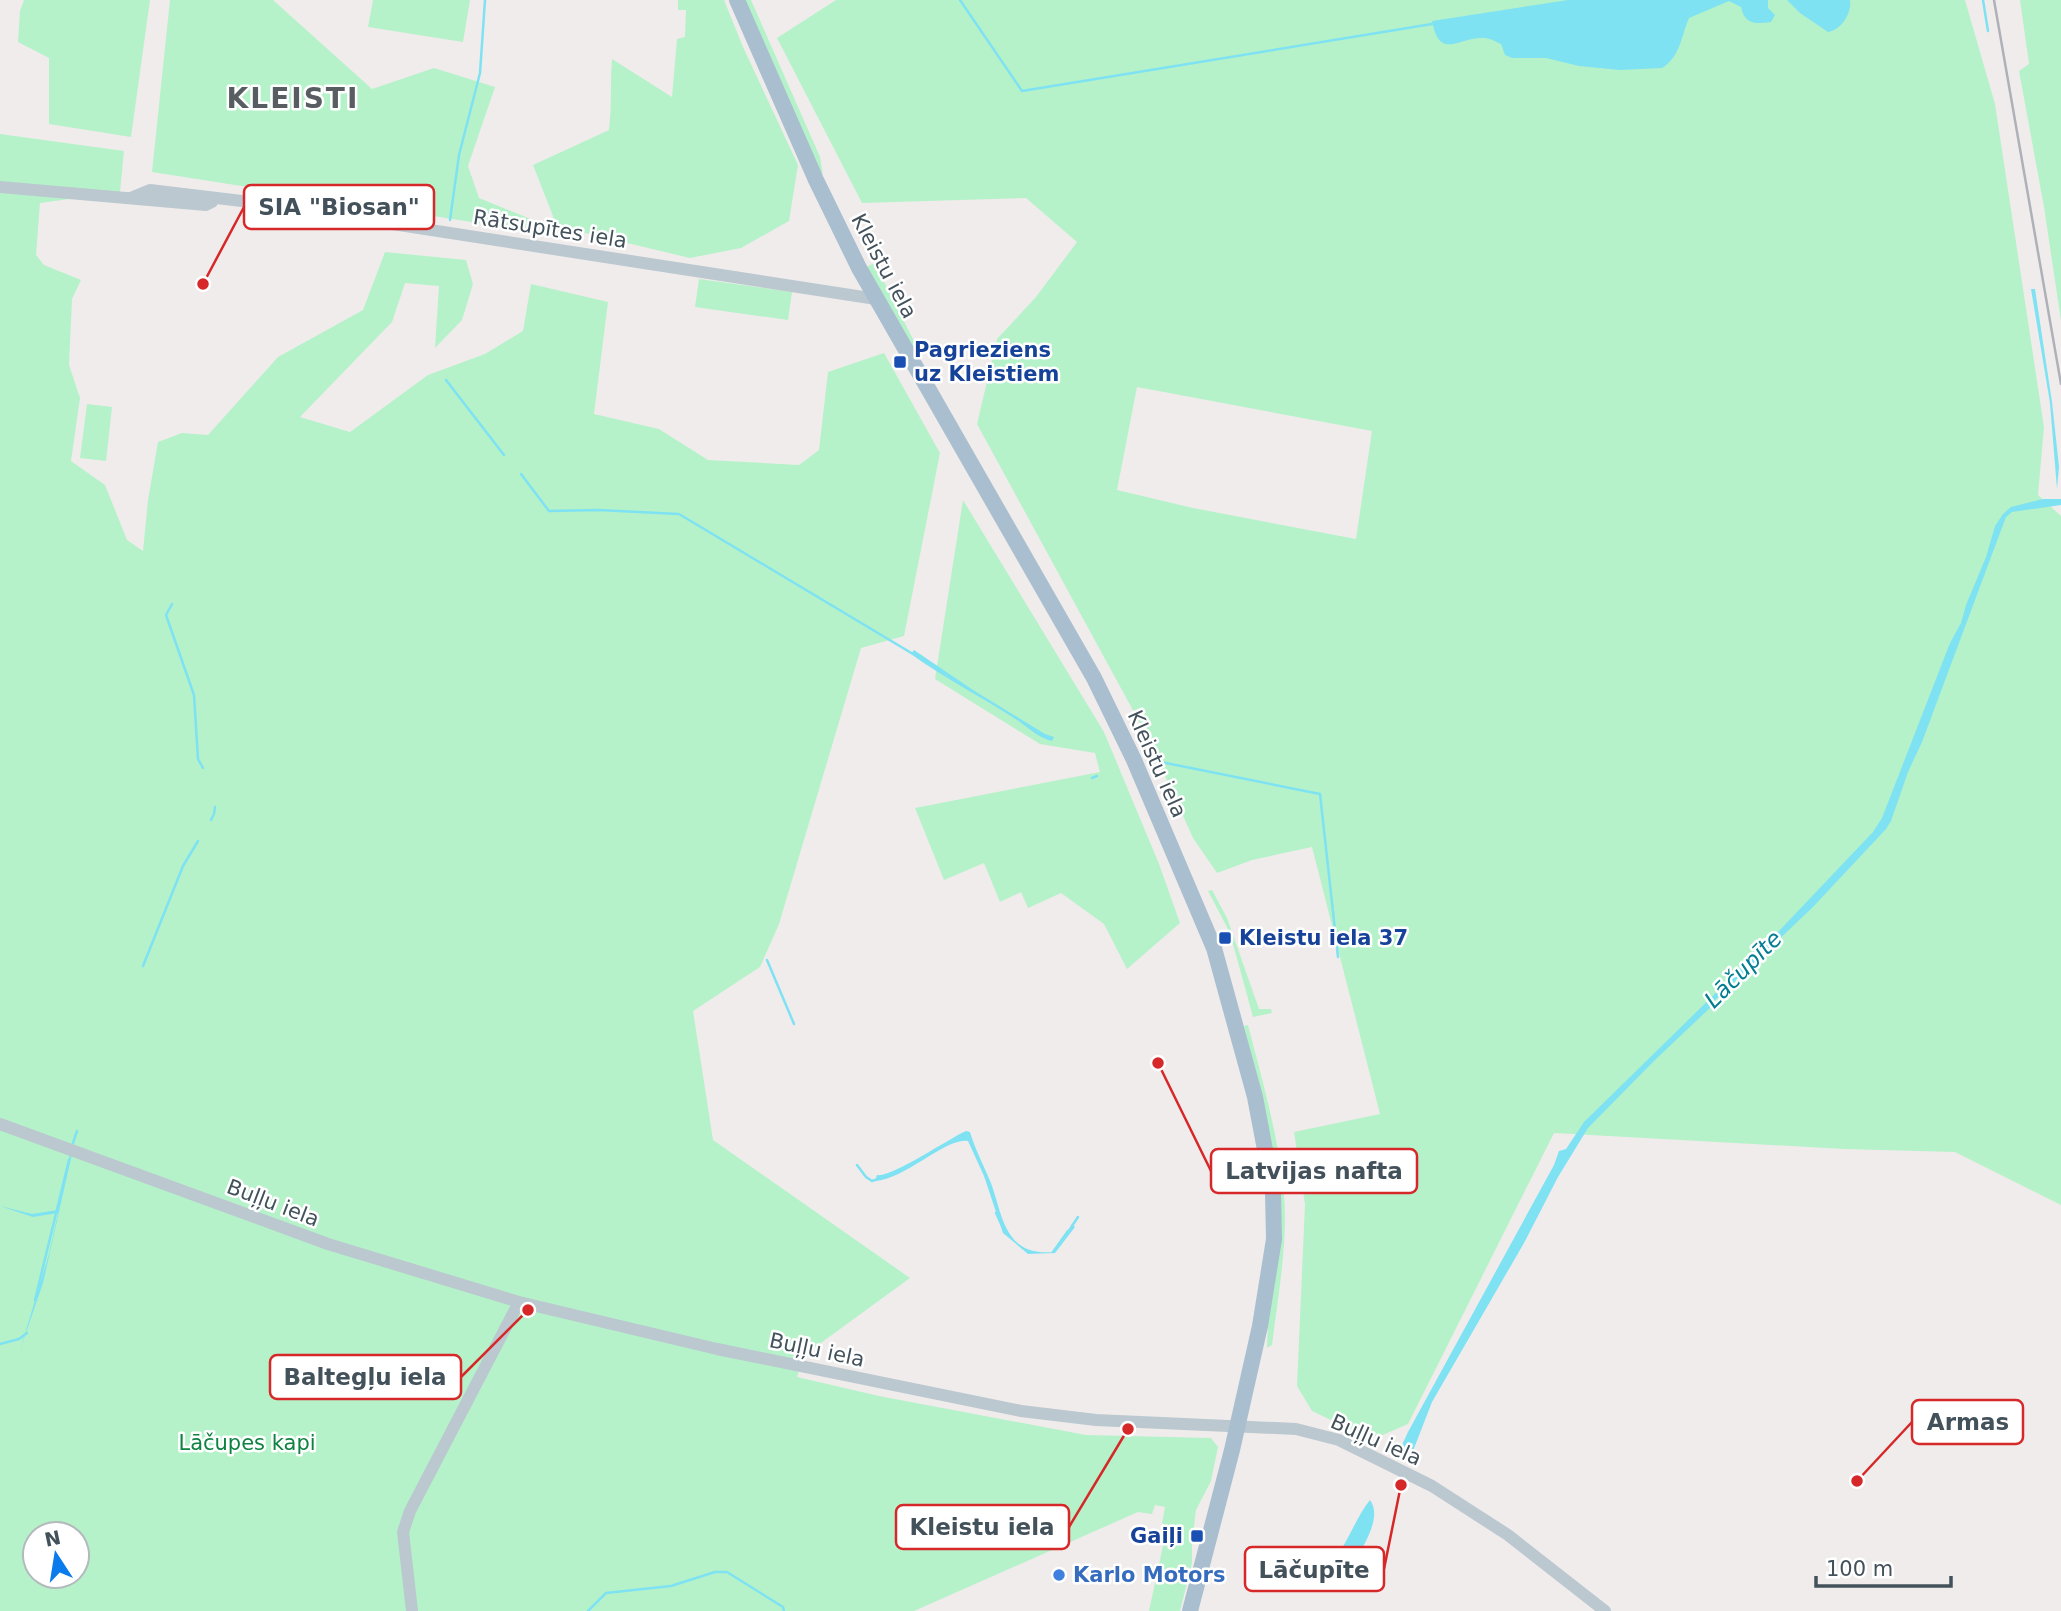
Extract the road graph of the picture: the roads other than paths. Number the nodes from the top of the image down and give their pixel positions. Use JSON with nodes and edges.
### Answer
{"nodes":[{"id":1,"x":737,"y":0,"type":"edge"},
{"id":2,"x":0,"y":187,"type":"edge"},
{"id":3,"x":876,"y":299,"type":"junction"},
{"id":4,"x":0,"y":1124,"type":"edge"},
{"id":5,"x":519,"y":1302,"type":"junction"},
{"id":6,"x":1237,"y":1427,"type":"junction"},
{"id":7,"x":412,"y":1611,"type":"edge"},
{"id":8,"x":1190,"y":1611,"type":"edge"},
{"id":9,"x":1605,"y":1611,"type":"edge"}],
"edges":[{"from":1,"to":3,"type":"main road","name":"Kleistu iela"},
{"from":2,"to":3,"type":"street","name":"Rātsupītes iela"},
{"from":3,"to":6,"type":"main road","name":"Kleistu iela"},
{"from":4,"to":5,"type":"street","name":"Buļļu iela"},
{"from":5,"to":6,"type":"street","name":"Buļļu iela"},
{"from":5,"to":7,"type":"street"},
{"from":6,"to":8,"type":"main road","name":"Kleistu iela"},
{"from":6,"to":9,"type":"street","name":"Buļļu iela"}]}
